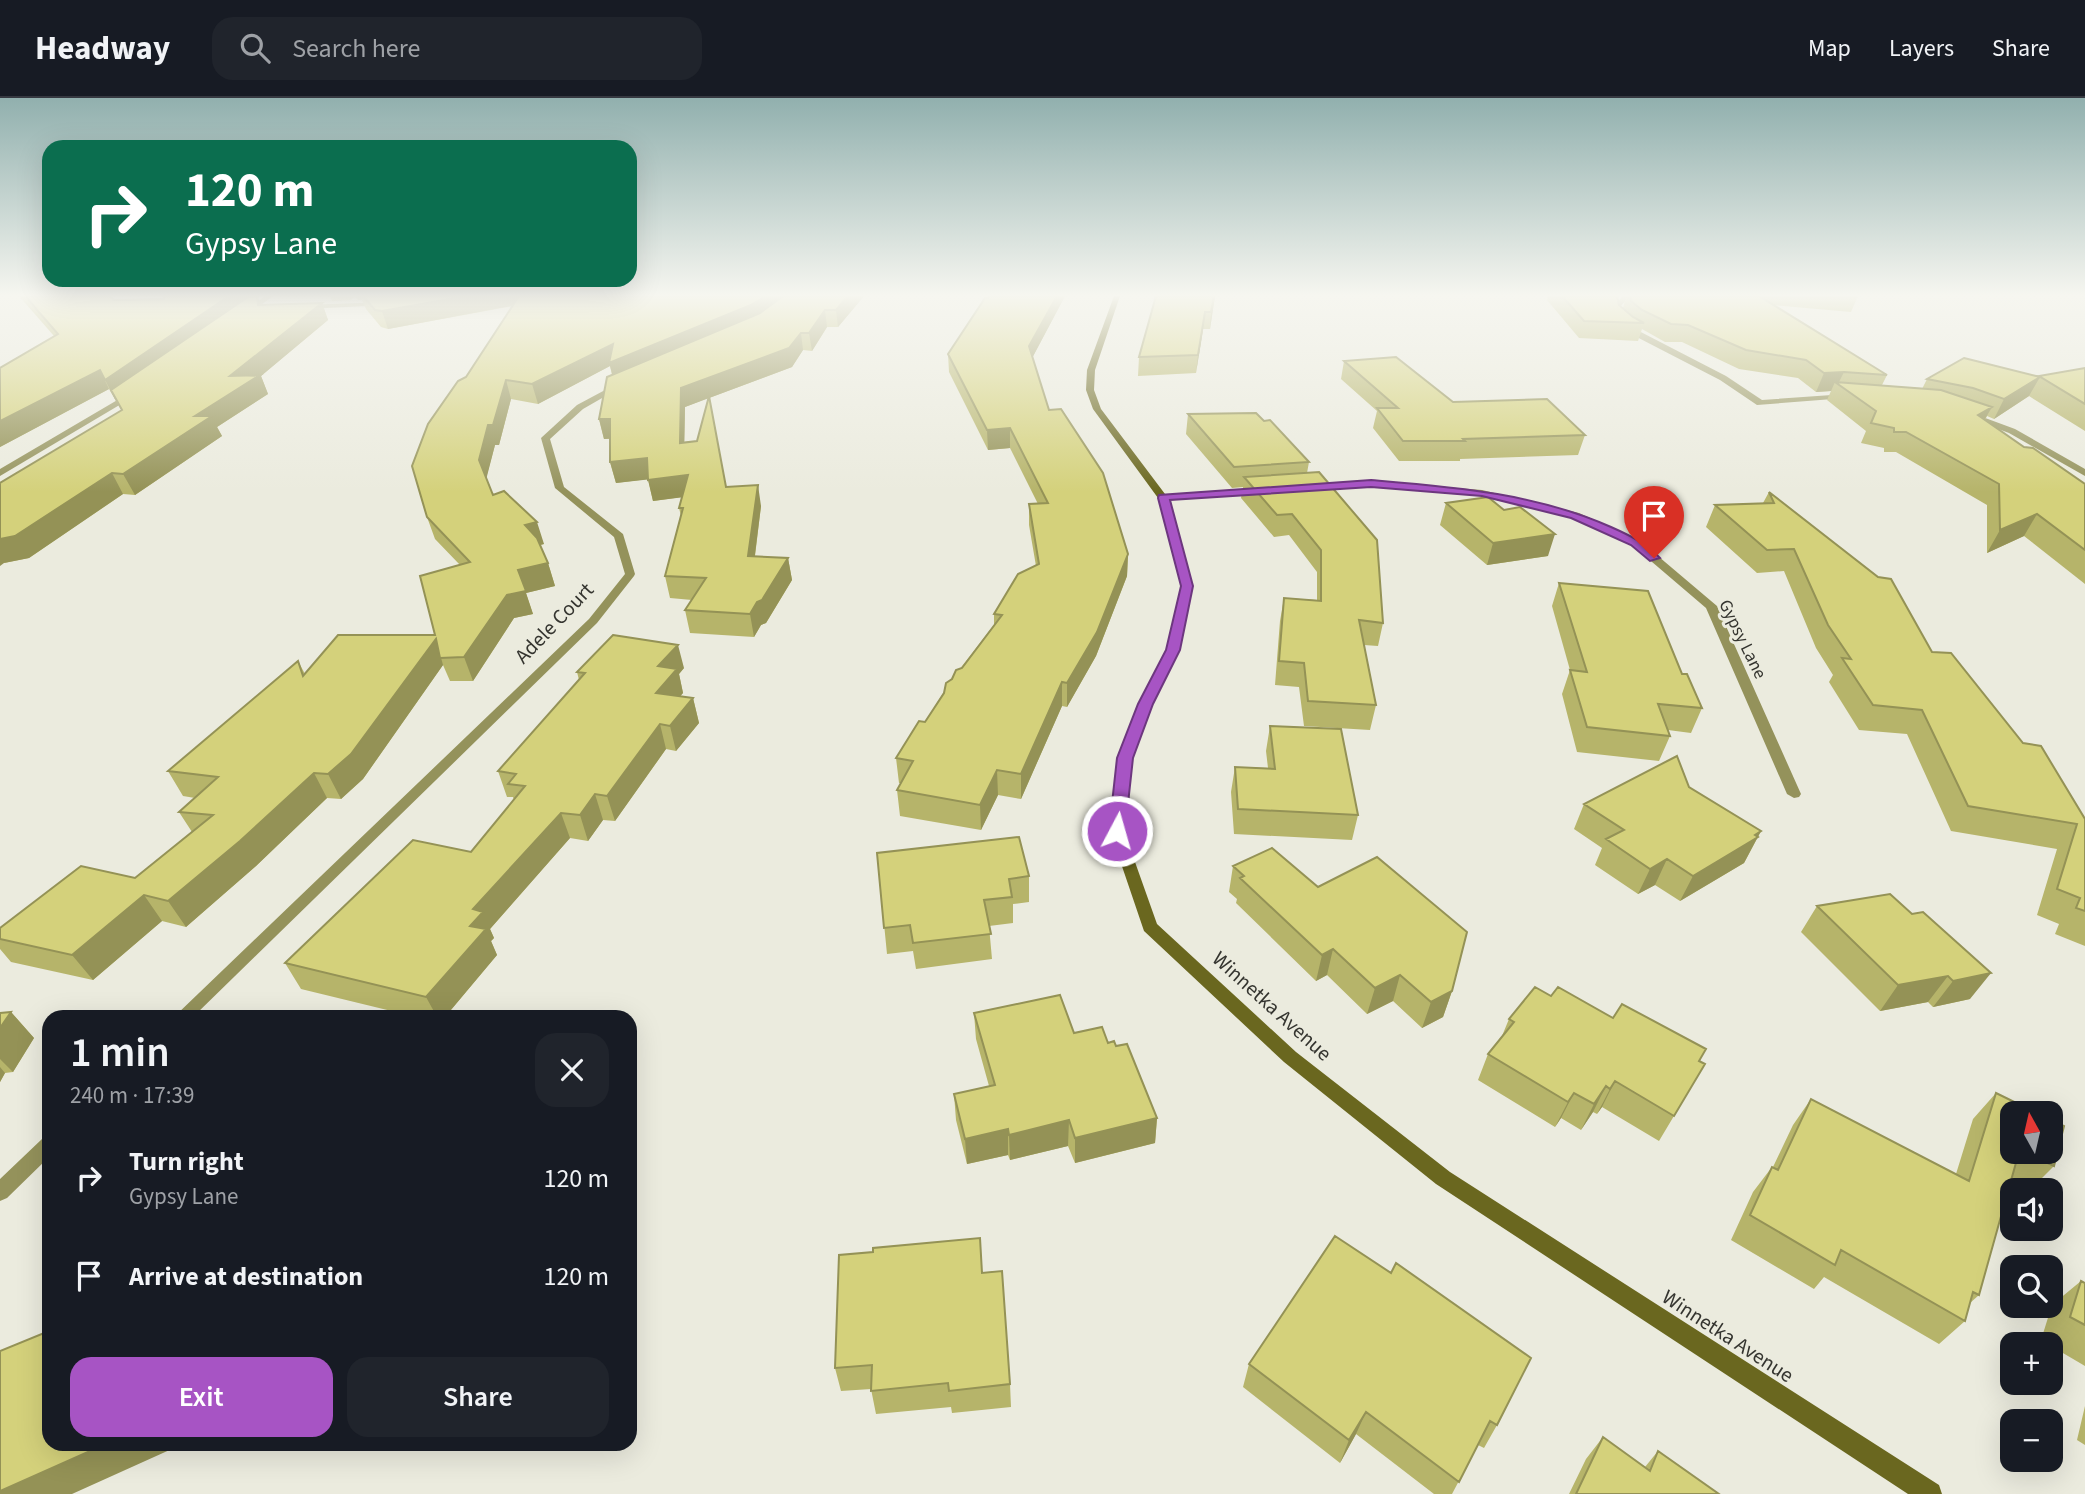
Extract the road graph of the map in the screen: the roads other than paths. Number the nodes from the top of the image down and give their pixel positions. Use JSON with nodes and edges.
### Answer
{"nodes":[{"id":1,"x":1094,"y":361,"type":"edge"},
{"id":2,"x":1690,"y":361,"type":"edge"},
{"id":3,"x":637,"y":377,"type":"edge"},
{"id":4,"x":142,"y":388,"type":"edge"},
{"id":5,"x":1858,"y":397,"type":"edge"},
{"id":6,"x":1959,"y":412,"type":"edge"},
{"id":7,"x":0,"y":473,"type":"edge"},
{"id":8,"x":2085,"y":474,"type":"edge"},
{"id":9,"x":1302,"y":488,"type":"edge"},
{"id":10,"x":1274,"y":490,"type":"edge"},
{"id":11,"x":1163,"y":498,"type":"junction"},
{"id":12,"x":1794,"y":794,"type":"dead end"},
{"id":13,"x":189,"y":1010,"type":"edge"},
{"id":14,"x":42,"y":1152,"type":"edge"},
{"id":15,"x":0,"y":1192,"type":"edge"},
{"id":16,"x":1930,"y":1494,"type":"edge"}],
"edges":[{"from":1,"to":11,"type":"main road","name":"Winnetka Avenue"},
{"from":2,"to":5,"type":"street"},
{"from":3,"to":13,"type":"street","name":"Adele Court"},
{"from":4,"to":7,"type":"street"},
{"from":6,"to":8,"type":"street"},
{"from":9,"to":12,"type":"street","name":"Gypsy Lane"},
{"from":10,"to":11,"type":"street"},
{"from":11,"to":16,"type":"main road","name":"Winnetka Avenue"},
{"from":14,"to":15,"type":"street"}]}
